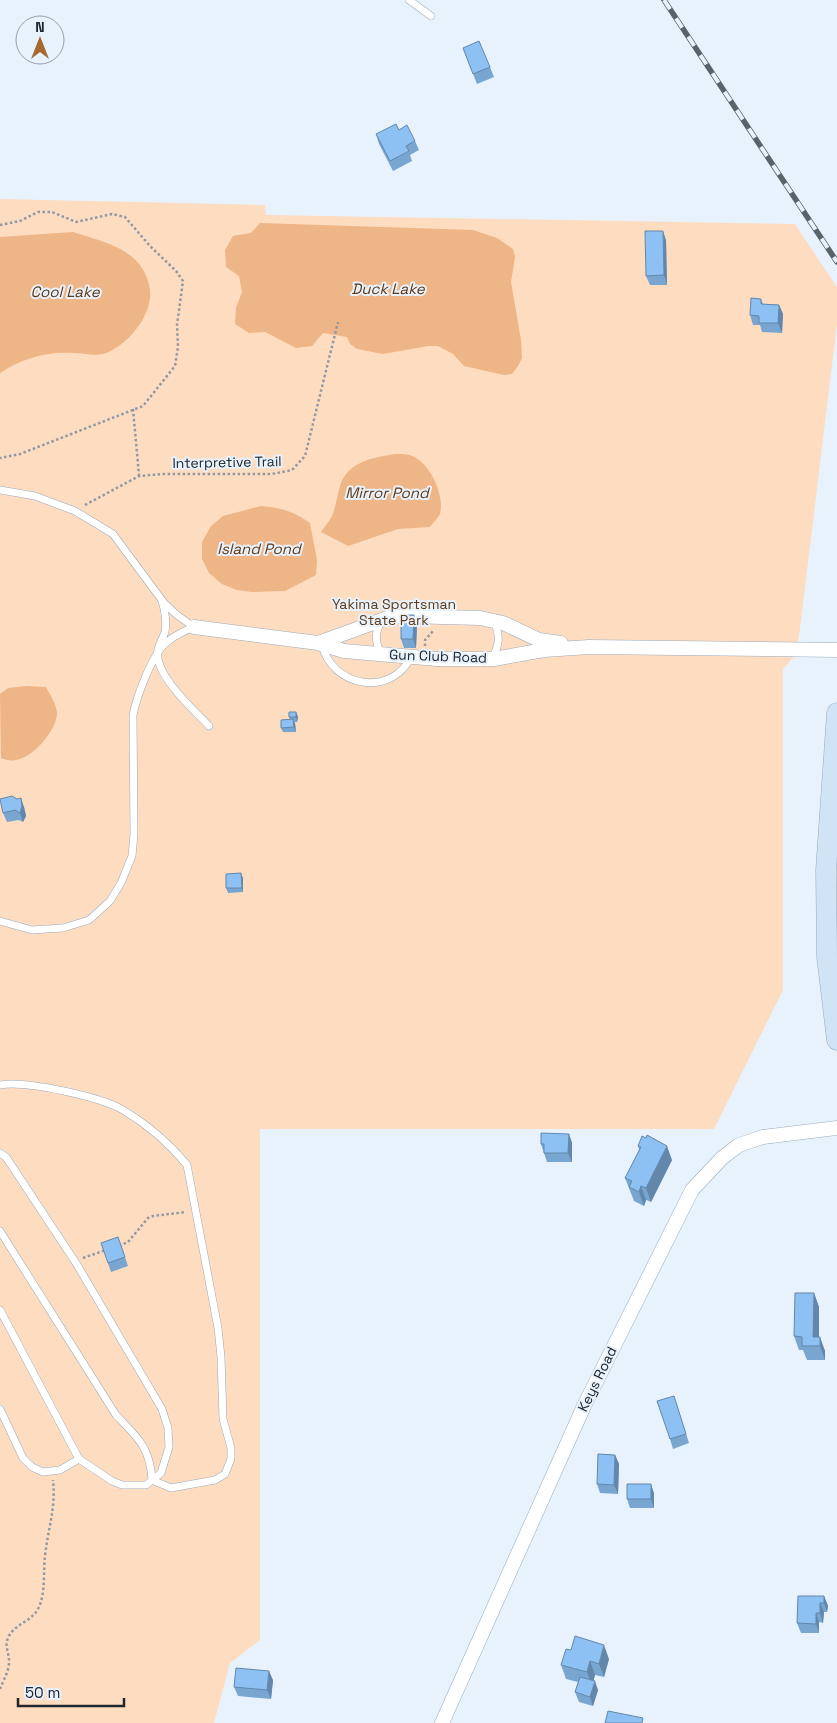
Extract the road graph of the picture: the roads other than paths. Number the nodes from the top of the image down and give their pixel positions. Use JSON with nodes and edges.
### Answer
{"nodes":[{"id":1,"x":409,"y":0,"type":"edge"},
{"id":2,"x":431,"y":16,"type":"dead end"},
{"id":3,"x":0,"y":490,"type":"edge"},
{"id":4,"x":162,"y":601,"type":"junction"},
{"id":5,"x":383,"y":620,"type":"junction"},
{"id":6,"x":494,"y":621,"type":"junction"},
{"id":7,"x":194,"y":627,"type":"junction"},
{"id":8,"x":320,"y":643,"type":"junction"},
{"id":9,"x":589,"y":647,"type":"junction"},
{"id":10,"x":837,"y":650,"type":"edge"},
{"id":11,"x":157,"y":652,"type":"junction"},
{"id":12,"x":380,"y":654,"type":"junction"},
{"id":13,"x":418,"y":657,"type":"junction"},
{"id":14,"x":492,"y":659,"type":"junction"},
{"id":15,"x":837,"y":714,"type":"edge"},
{"id":16,"x":209,"y":726,"type":"dead end"},
{"id":17,"x":0,"y":921,"type":"edge"},
{"id":18,"x":837,"y":1040,"type":"edge"},
{"id":19,"x":0,"y":1085,"type":"edge"},
{"id":20,"x":837,"y":1128,"type":"edge"},
{"id":21,"x":0,"y":1153,"type":"edge"},
{"id":22,"x":0,"y":1231,"type":"edge"},
{"id":23,"x":0,"y":1310,"type":"edge"},
{"id":24,"x":0,"y":1409,"type":"edge"},
{"id":25,"x":79,"y":1459,"type":"junction"},
{"id":26,"x":152,"y":1480,"type":"junction"},
{"id":27,"x":442,"y":1723,"type":"edge"}],
"edges":[{"from":1,"to":2,"type":"lane"},
{"from":3,"to":4,"type":"lane"},
{"from":4,"to":7,"type":"lane"},
{"from":4,"to":11,"type":"lane"},
{"from":5,"to":6,"type":"street","name":"Gun Club Road"},
{"from":5,"to":8,"type":"street","name":"Gun Club Road"},
{"from":5,"to":12,"type":"lane"},
{"from":6,"to":9,"type":"street","name":"Gun Club Road"},
{"from":6,"to":14,"type":"lane"},
{"from":7,"to":8,"type":"street","name":"Gun Club Road"},
{"from":7,"to":11,"type":"lane"},
{"from":8,"to":12,"type":"street","name":"Gun Club Road"},
{"from":8,"to":13,"type":"lane"},
{"from":9,"to":10,"type":"street","name":"Gun Club Road"},
{"from":9,"to":14,"type":"street","name":"Gun Club Road"},
{"from":11,"to":16,"type":"lane"},
{"from":11,"to":17,"type":"lane"},
{"from":12,"to":13,"type":"street","name":"Gun Club Road"},
{"from":13,"to":14,"type":"street","name":"Gun Club Road"},
{"from":15,"to":18,"type":"main road"},
{"from":19,"to":26,"type":"lane"},
{"from":20,"to":27,"type":"street","name":"Keys Road"},
{"from":21,"to":26,"type":"lane"},
{"from":22,"to":26,"type":"lane"},
{"from":23,"to":25,"type":"lane"},
{"from":24,"to":25,"type":"lane"},
{"from":25,"to":26,"type":"lane"}]}
